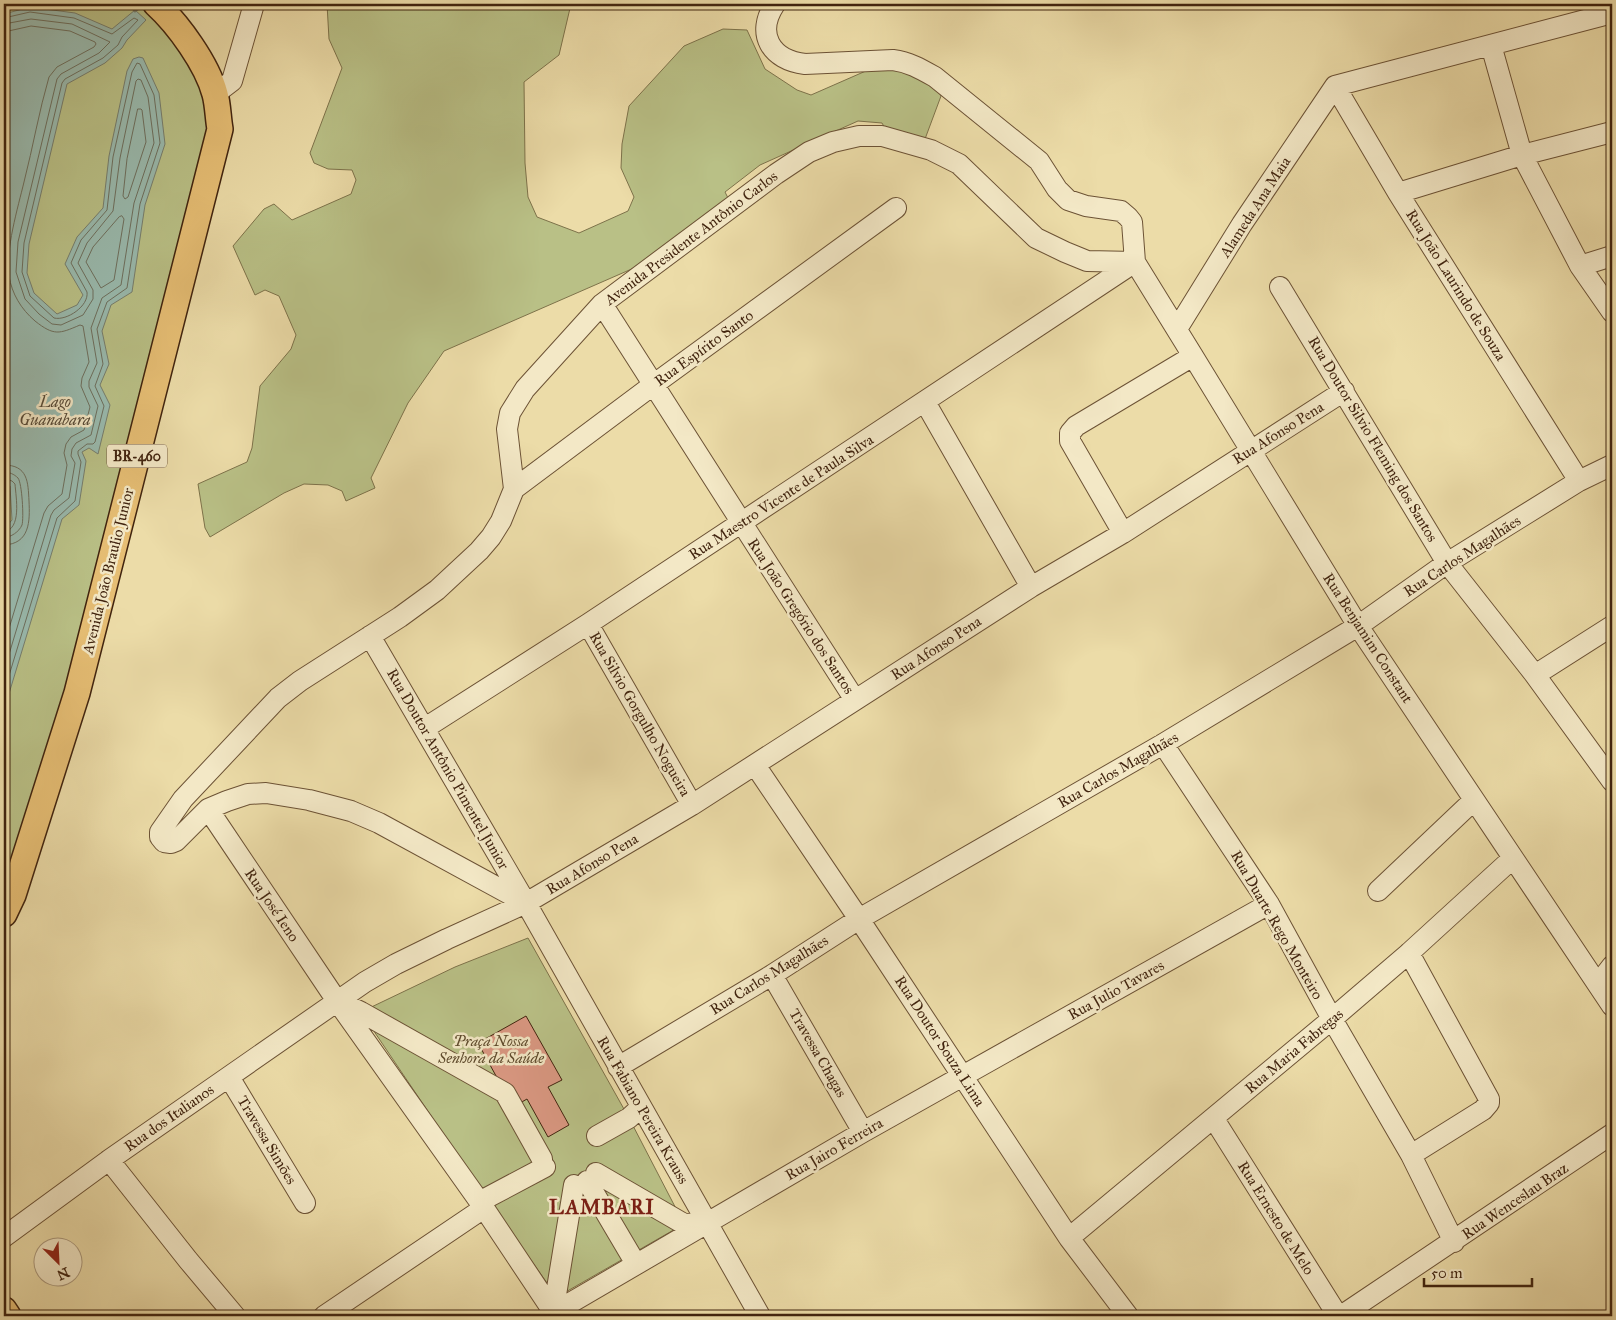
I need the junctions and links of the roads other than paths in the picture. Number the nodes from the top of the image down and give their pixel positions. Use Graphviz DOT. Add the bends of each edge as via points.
graph roads {
  1 [pos="254,4"];
  2 [pos="776,4"];
  3 [pos="157,5"];
  4 [pos="1612,13"];
  5 [pos="1491,45"];
  6 [pos="1335,86"];
  7 [pos="215,94"];
  8 [pos="1612,132"];
  9 [pos="1522,155"];
  10 [pos="1398,193"];
  11 [pos="896,208"];
  12 [pos="1612,256"];
  13 [pos="1135,262"];
  14 [pos="1580,266"];
  15 [pos="1280,287"];
  16 [pos="602,304"];
  17 [pos="1612,312"];
  18 [pos="1177,329"];
  19 [pos="1193,356"];
  20 [pos="653,385"];
  21 [pos="1344,391"];
  22 [pos="925,402"];
  23 [pos="1250,450"];
  24 [pos="1612,465"];
  25 [pos="1579,481"];
  26 [pos="514,489"];
  27 [pos="741,523"];
  28 [pos="1123,533"];
  29 [pos="1448,563"];
  30 [pos="1031,587"];
  31 [pos="588,624"];
  32 [pos="1358,626"];
  33 [pos="1612,626"];
  34 [pos="370,636"];
  35 [pos="1535,675"];
  36 [pos="855,700"];
  37 [pos="425,728"];
  38 [pos="1163,744"];
  39 [pos="755,765"];
  40 [pos="1612,781"];
  41 [pos="1474,800"];
  42 [pos="692,805"];
  43 [pos="208,809"];
  44 [pos="1513,858"];
  45 [pos="1378,891"];
  46 [pos="526,903"];
  47 [pos="1269,904"];
  48 [pos="4,914"];
  49 [pos="859,919"];
  50 [pos="1409,952"];
  51 [pos="1612,966"];
  52 [pos="772,975"];
  53 [pos="1598,984"];
  54 [pos="336,1000"];
  55 [pos="1612,1006"];
  56 [pos="1332,1019"];
  57 [pos="618,1067"];
  58 [pos="962,1076"];
  59 [pos="229,1077"];
  60 [pos="641,1107"];
  61 [pos="1214,1119"];
  62 [pos="863,1132"];
  63 [pos="1612,1134"];
  64 [pos="597,1136"];
  65 [pos="1411,1155"];
  66 [pos="109,1160"];
  67 [pos="586,1180"];
  68 [pos="305,1203"];
  69 [pos="482,1205"];
  70 [pos="707,1223"];
  71 [pos="4,1237"];
  72 [pos="1069,1238"];
  73 [pos="1454,1242"];
  74 [pos="636,1264"];
  75 [pos="4,1310"];
  76 [pos="552,1315"];
  77 [pos="8,1316"];
  78 [pos="235,1316"];
  79 [pos="324,1316"];
  80 [pos="760,1316"];
  81 [pos="1128,1316"];
  82 [pos="1340,1316"];
  1 -- 7 [label="street" via="232,80"];
  2 -- 13 [label="street" via="767,20 767,36 779,57 791,63 805,64 893,60 919,67 1038,161 1057,190 1068,200 1121,211 1128,217 1132,222"];
  3 -- 7 [label="main road, Avenida João Braulio Junior / BR-460" via="193,48"];
  4 -- 5 [label="street"];
  5 -- 6 [label="street"];
  5 -- 9 [label="street"];
  6 -- 10 [label="street, Rua João Laurindo de Souza"];
  6 -- 18 [label="street, Alameda Ana Maia" via="1242,224"];
  7 -- 48 [label="main road, Avenida João Braulio Junior / BR-460" via="220,129 78,694"];
  8 -- 9 [label="street"];
  9 -- 10 [label="street"];
  9 -- 14 [label="street"];
  10 -- 25 [label="street, Rua João Laurindo de Souza"];
  11 -- 20 [label="street, Rua Espírito Santo"];
  12 -- 14 [label="street"];
  13 -- 16 [label="street, Avenida Presidente Antônio Carlos" via="1088,261 1065,252 1036,238 959,164 905,141 859,136 832,142 809,152"];
  13 -- 18 [label="street, Rua Benjamim Constant"];
  13 -- 22 [label="street, Rua Maestro Vicente de Paula Silva"];
  14 -- 17 [label="street"];
  15 -- 21 [label="street, Rua Doutor Silvio Fleming dos Santos"];
  16 -- 20 [label="street, Rua João Gregório dos Santos"];
  16 -- 26 [label="street, Avenida Presidente Antônio Carlos" via="525,389 510,413 507,428"];
  18 -- 19 [label="street, Rua Benjamim Constant"];
  19 -- 23 [label="street, Rua Benjamim Constant"];
  19 -- 28 [label="street" via="1076,426 1070,433 1070,441"];
  20 -- 26 [label="street, Rua Espírito Santo"];
  20 -- 27 [label="street, Rua João Gregório dos Santos"];
  21 -- 23 [label="street, Rua Afonso Pena"];
  21 -- 29 [label="street, Rua Doutor Silvio Fleming dos Santos"];
  22 -- 27 [label="street, Rua Maestro Vicente de Paula Silva"];
  22 -- 30 [label="street"];
  23 -- 28 [label="street, Rua Afonso Pena"];
  23 -- 32 [label="street, Rua Benjamim Constant"];
  24 -- 25 [label="street, Rua Carlos Magalhães"];
  25 -- 29 [label="street, Rua Carlos Magalhães"];
  26 -- 34 [label="street, Avenida Presidente Antônio Carlos" via="501,521 479,551 437,590"];
  27 -- 31 [label="street, Rua Maestro Vicente de Paula Silva"];
  27 -- 36 [label="street, Rua João Gregório dos Santos"];
  28 -- 30 [label="street, Rua Afonso Pena"];
  29 -- 32 [label="street, Rua Carlos Magalhães"];
  29 -- 35 [label="street, Rua Doutor Silvio Fleming dos Santos"];
  30 -- 36 [label="street, Rua Afonso Pena"];
  31 -- 37 [label="street, Rua Maestro Vicente de Paula Silva"];
  31 -- 42 [label="street, Rua Silvio Gorgulho Nogueira"];
  32 -- 38 [label="street, Rua Carlos Magalhães"];
  32 -- 41 [label="street, Rua Benjamim Constant"];
  33 -- 35 [label="street"];
  34 -- 37 [label="street, Rua Doutor Antônio Pimentel Junior"];
  34 -- 43 [label="street, Avenida Presidente Antônio Carlos" via="300,681 262,714 183,799 160,832 160,837 164,842 176,841"];
  35 -- 40 [label="street, Rua Doutor Silvio Fleming dos Santos"];
  36 -- 39 [label="street, Rua Afonso Pena"];
  37 -- 46 [label="street, Rua Doutor Antônio Pimentel Junior"];
  38 -- 47 [label="street, Rua Duarte Rego Monteiro"];
  38 -- 49 [label="street, Rua Carlos Magalhães"];
  39 -- 42 [label="street, Rua Afonso Pena"];
  39 -- 49 [label="street, Rua Doutor Souza Lima"];
  41 -- 44 [label="street, Rua Benjamim Constant"];
  41 -- 45 [label="street"];
  42 -- 46 [label="street, Rua Afonso Pena"];
  43 -- 46 [label="street" via="248,794 266,793 351,811"];
  43 -- 54 [label="street, Rua José Ieno"];
  44 -- 50 [label="street, Rua Maria Fabregas"];
  44 -- 53 [label="street, Rua Benjamim Constant"];
  46 -- 54 [label="street" via="396,964"];
  46 -- 57 [label="street, Rua Fabiano Pereira Krauss"];
  47 -- 56 [label="street, Rua Duarte Rego Monteiro"];
  47 -- 58 [label="street, Rua Julio Tavares"];
  49 -- 52 [label="street, Rua Carlos Magalhães"];
  49 -- 58 [label="street, Rua Doutor Souza Lima"];
  50 -- 56 [label="street, Rua Maria Fabregas"];
  50 -- 65 [label="street" via="1489,1099 1483,1110"];
  51 -- 53 [label="street"];
  52 -- 57 [label="street, Rua Carlos Magalhães"];
  52 -- 62 [label="street, Travessa Chagas"];
  53 -- 55 [label="street, Rua Benjamim Constant"];
  54 -- 59 [label="street, Rua dos Italianos"];
  54 -- 69 [label="street"];
  54 -- 69 [label="street" via="505,1093 543,1163"];
  56 -- 61 [label="street, Rua Maria Fabregas"];
  56 -- 65 [label="street, Rua Duarte Rego Monteiro"];
  57 -- 60 [label="street, Rua Fabiano Pereira Krauss"];
  58 -- 62 [label="street, Rua Jairo Ferreira"];
  58 -- 72 [label="street, Rua Doutor Souza Lima"];
  59 -- 66 [label="street, Rua dos Italianos"];
  59 -- 68 [label="street, Travessa Simões"];
  60 -- 64 [label="street" via="629,1118"];
  60 -- 70 [label="street, Rua Fabiano Pereira Krauss"];
  61 -- 72 [label="street, Rua Maria Fabregas"];
  61 -- 82 [label="street, Rua Ernesto de Melo"];
  62 -- 70 [label="street, Rua Jairo Ferreira"];
  63 -- 73 [label="street, Rua Wenceslau Braz"];
  65 -- 73 [label="street, Rua Duarte Rego Monteiro"];
  66 -- 71 [label="street, Rua dos Italianos"];
  66 -- 78 [label="street"];
  67 -- 70 [label="street" via="684,1224"];
  67 -- 74 [label="street"];
  67 -- 76 [label="street"];
  69 -- 76 [label="street"];
  69 -- 79 [label="street"];
  70 -- 74 [label="street"];
  70 -- 80 [label="street, Rua Fabiano Pereira Krauss"];
  72 -- 81 [label="street, Rua Doutor Souza Lima"];
  73 -- 82 [label="street, Rua Wenceslau Braz"];
  74 -- 76 [label="street"];
  75 -- 77 [label="main road"];
}
